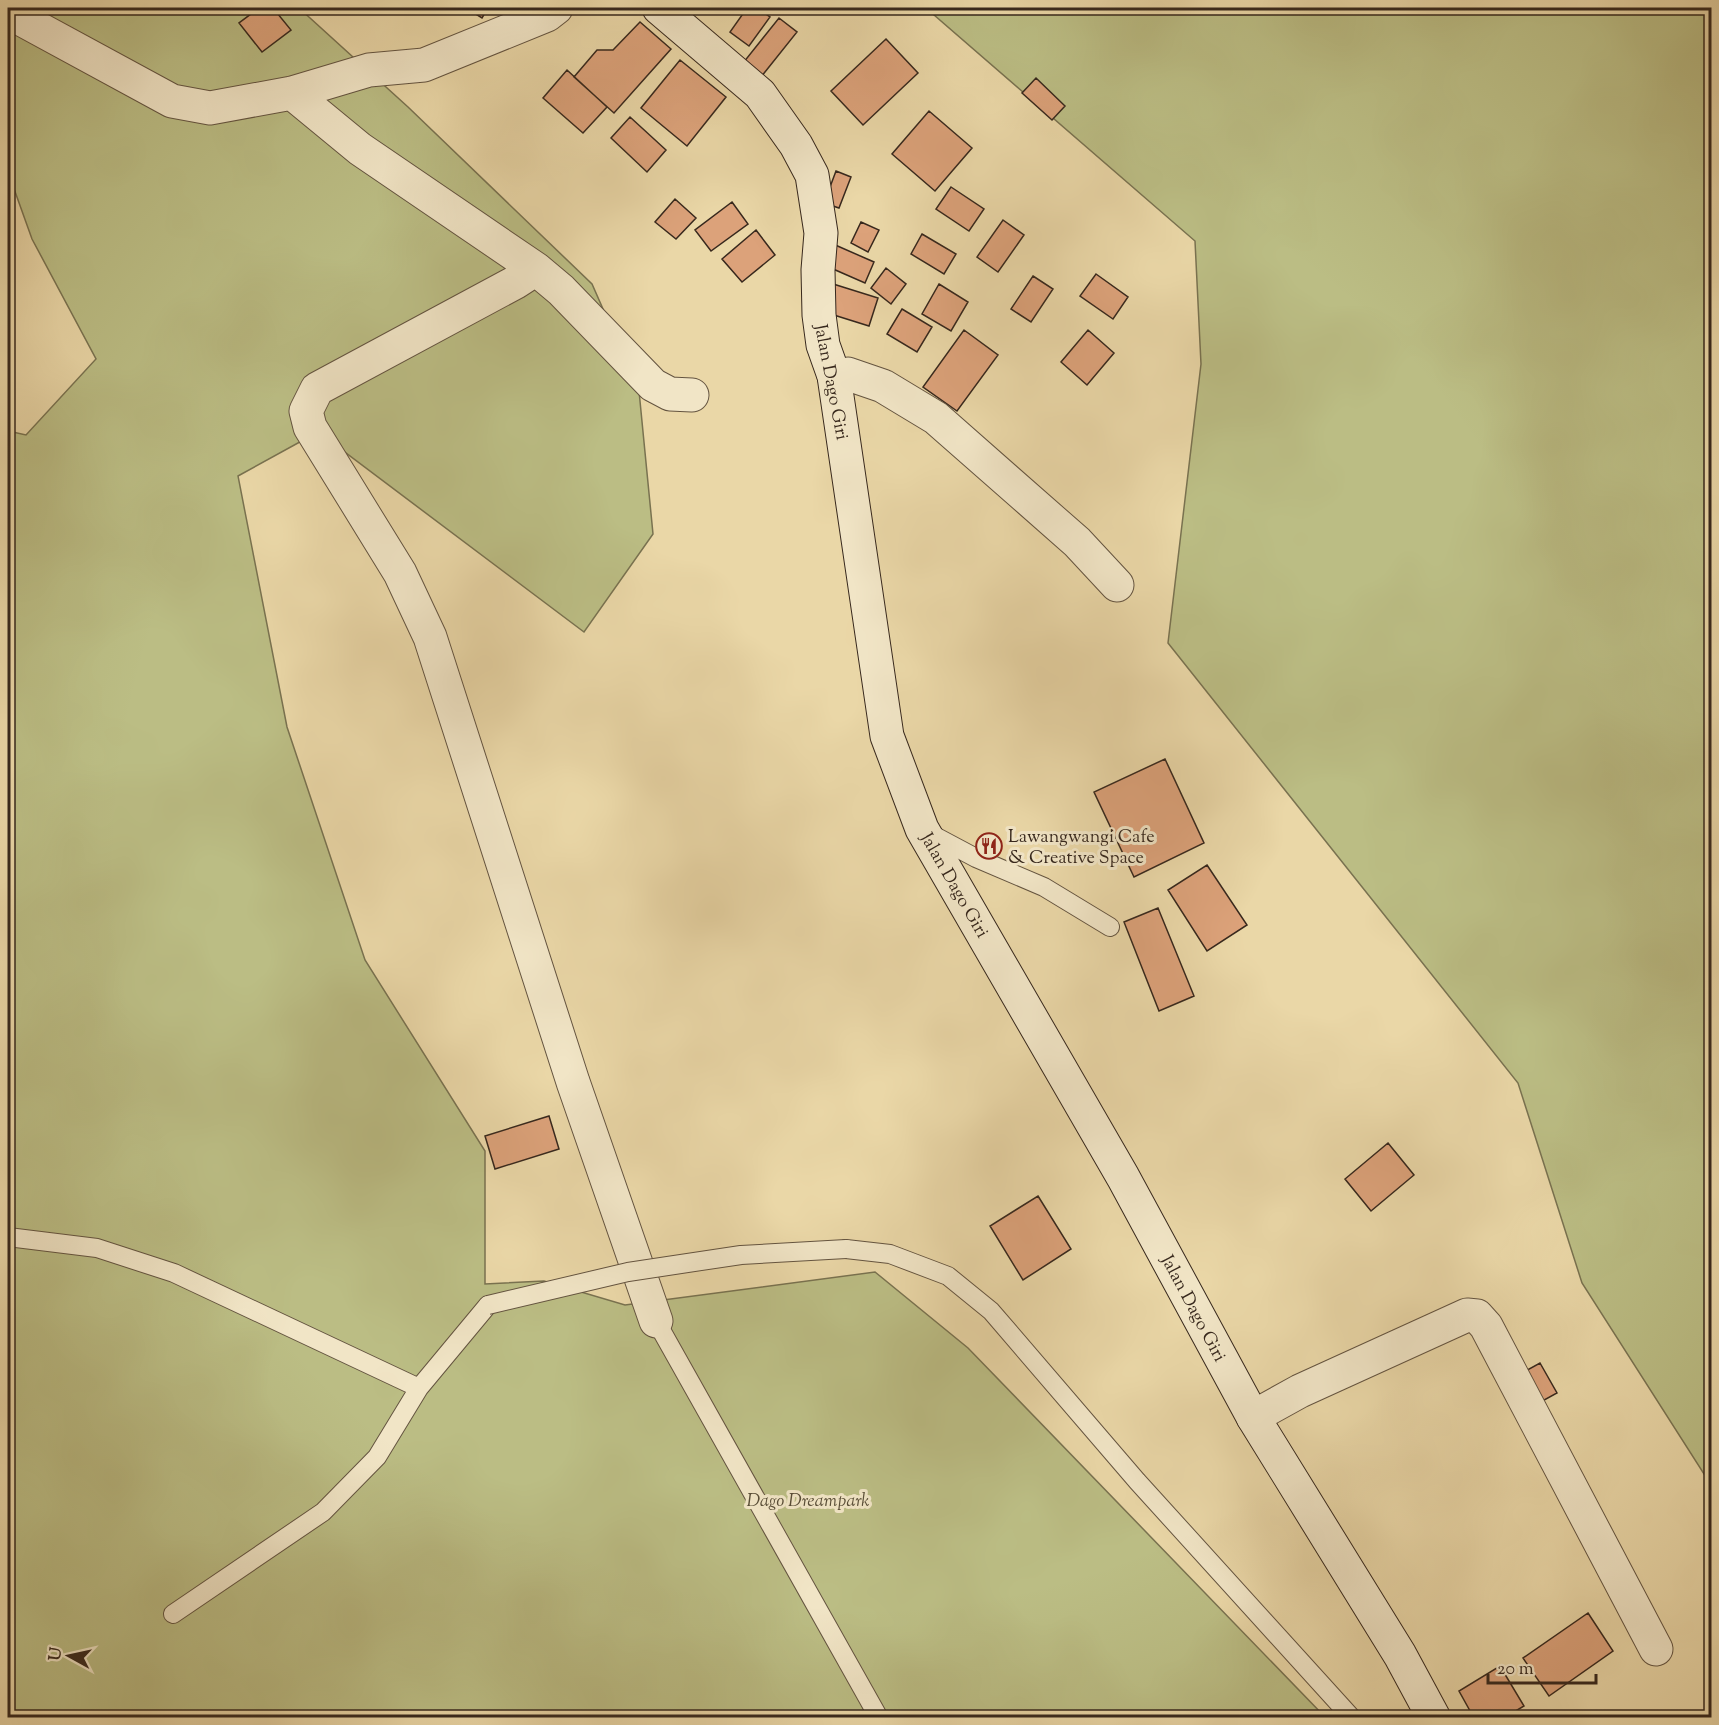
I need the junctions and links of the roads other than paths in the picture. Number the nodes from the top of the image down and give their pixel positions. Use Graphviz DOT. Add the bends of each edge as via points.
graph roads {
  1 [pos="556,8"];
  2 [pos="659,8"];
  3 [pos="8,12"];
  4 [pos="292,93"];
  5 [pos="536,269"];
  6 [pos="834,376"];
  7 [pos="692,395"];
  8 [pos="1117,585"];
  9 [pos="922,829"];
  10 [pos="1110,927"];
  11 [pos="8,1237"];
  12 [pos="656,1321"];
  13 [pos="419,1388"];
  14 [pos="1252,1417"];
  15 [pos="173,1614"];
  16 [pos="1656,1649"];
  17 [pos="879,1718"];
  18 [pos="1352,1718"];
  19 [pos="1434,1718"];
  1 -- 4 [label="street" via="424,65 369,70"];
  2 -- 6 [label="street, Jalan Dago Giri" via="760,94 812,175 821,233 819,315 823,345"];
  3 -- 4 [label="street" via="172,101 210,108"];
  4 -- 5 [label="street" via="360,149"];
  5 -- 7 [label="street" via="654,386 670,394"];
  5 -- 12 [label="street" via="317,389 306,411 310,427 400,573 430,637 573,1082"];
  6 -- 8 [label="street" via="848,374 883,386 936,418 1077,542"];
  6 -- 9 [label="street, Jalan Dago Giri" via="888,736"];
  9 -- 10 [label="lane" via="976,858 1044,887"];
  9 -- 14 [label="street, Jalan Dago Giri" via="1123,1177"];
  11 -- 13 [label="lane" via="98,1248 174,1273"];
  12 -- 17 [label="lane"];
  13 -- 15 [label="lane" via="377,1457 323,1512"];
  13 -- 18 [label="lane, bridge" via="488,1305 627,1272 741,1255 846,1249 890,1254 948,1276 991,1311 1137,1481"];
  14 -- 16 [label="street" via="1299,1391 1467,1315 1477,1316 1486,1326"];
  14 -- 19 [label="street, Jalan Dago Giri" via="1400,1655"];
}
